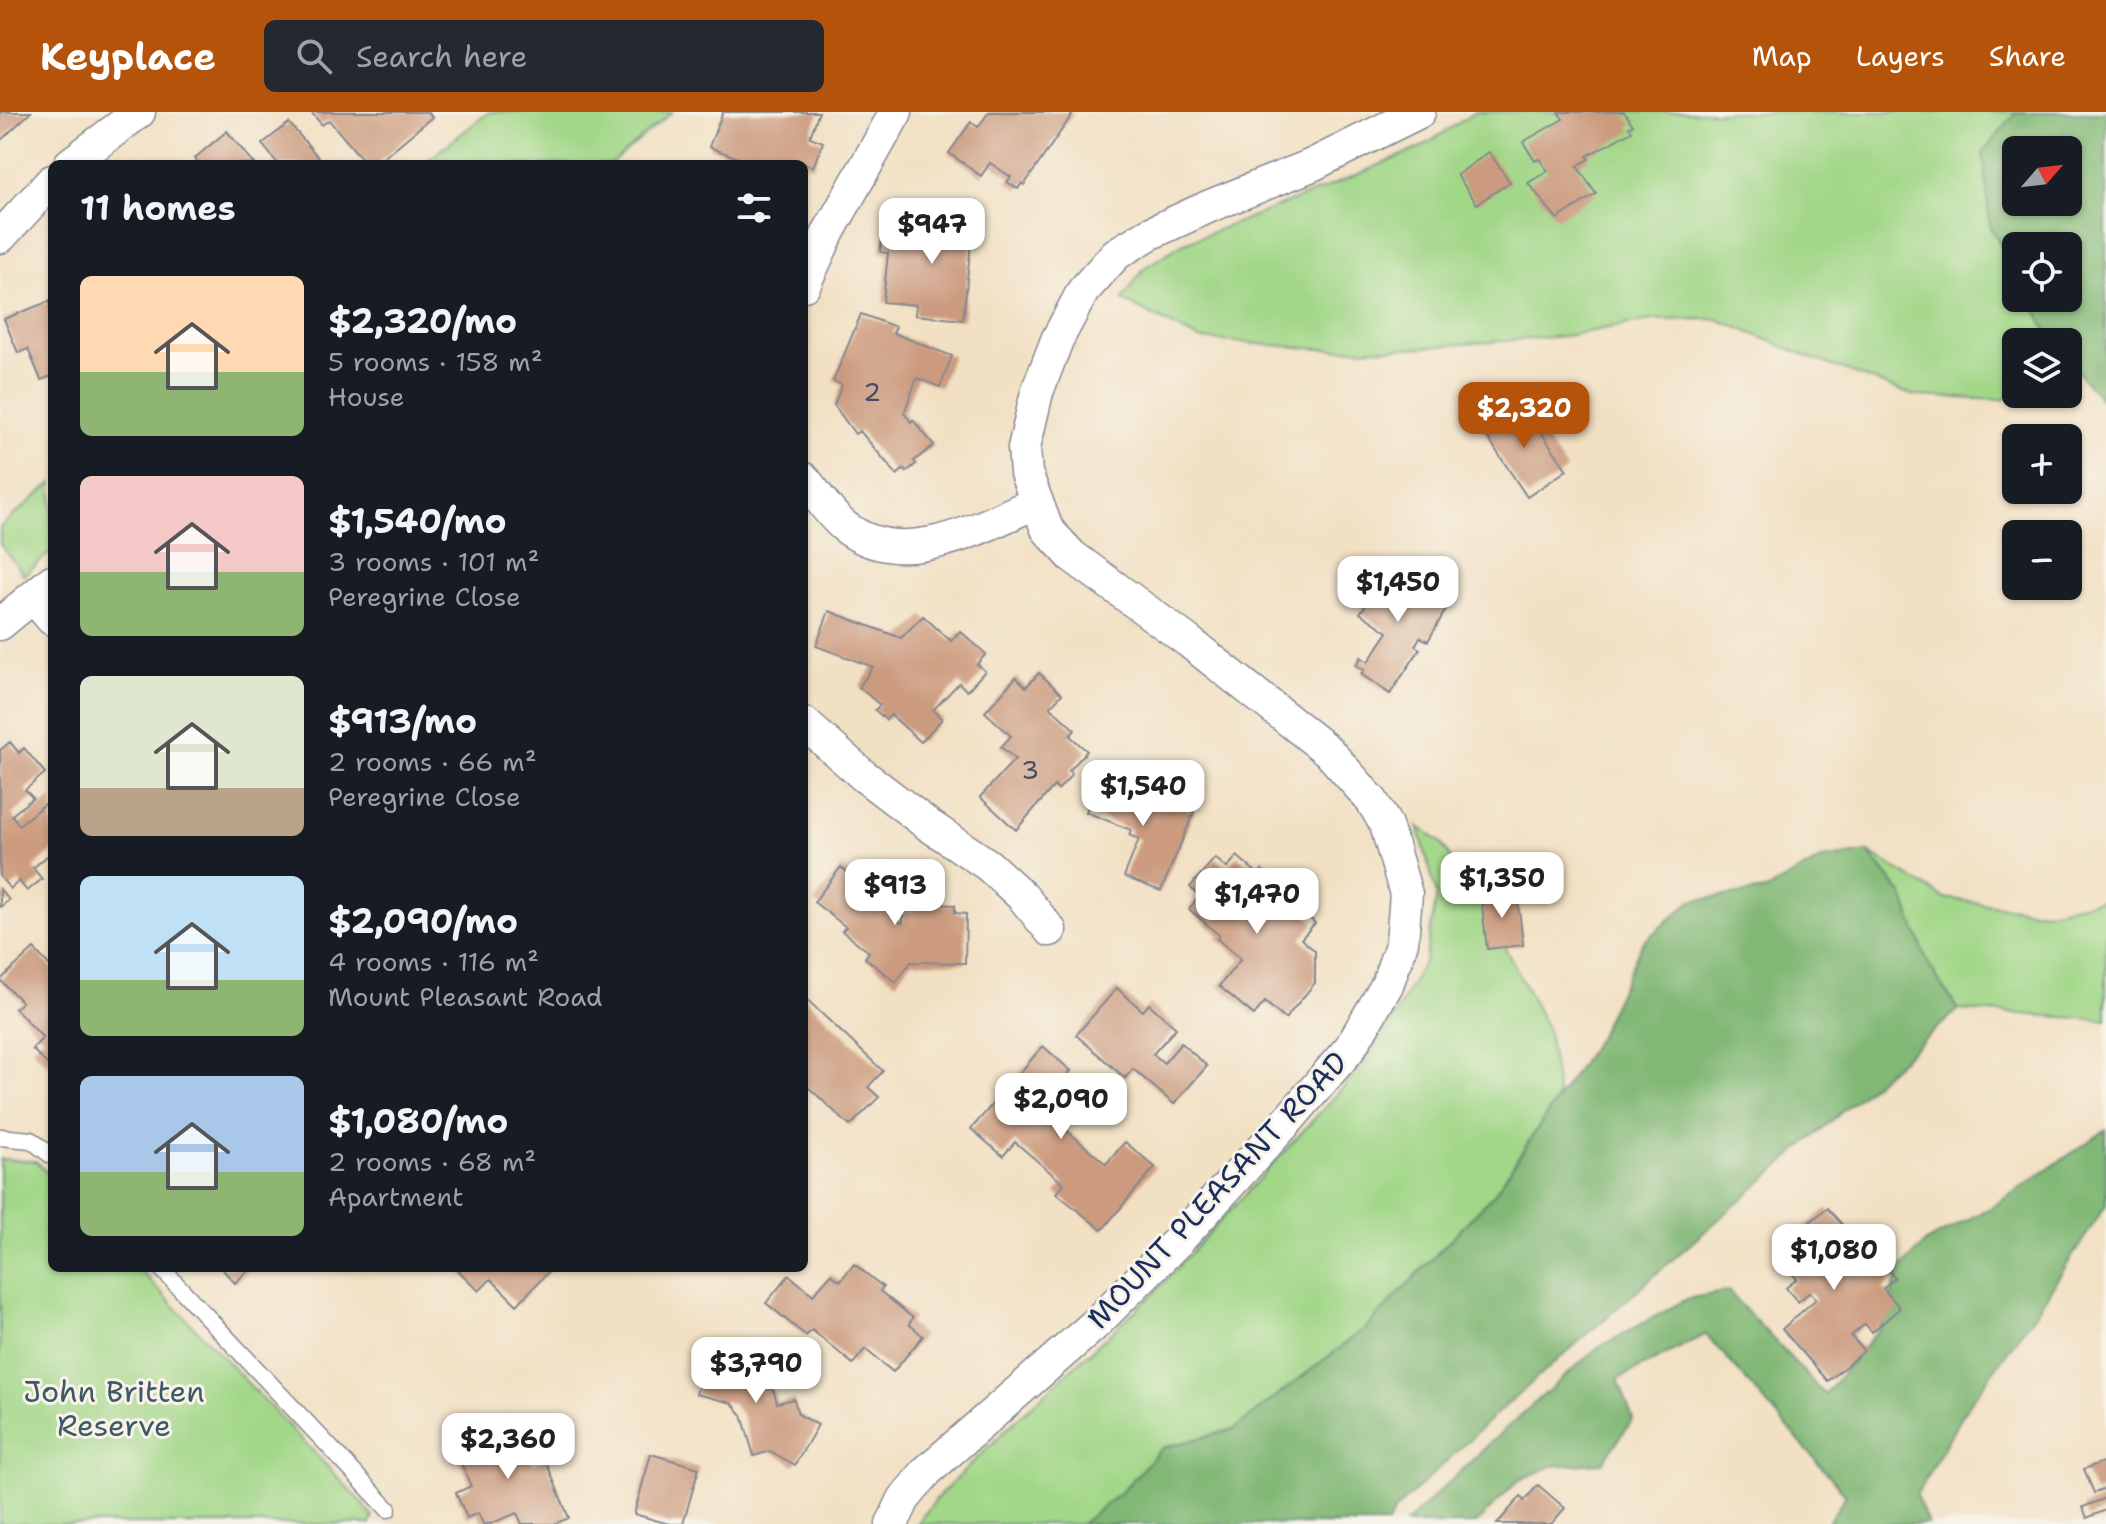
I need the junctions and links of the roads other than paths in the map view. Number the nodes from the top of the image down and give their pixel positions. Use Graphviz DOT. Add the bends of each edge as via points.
graph roads {
  1 [pos="139,112"];
  2 [pos="896,112"];
  3 [pos="1419,112"];
  4 [pos="75,160"];
  5 [pos="48,185"];
  6 [pos="0,237"];
  7 [pos="808,276"];
  8 [pos="809,495"];
  9 [pos="1037,502"];
  10 [pos="46,599"];
  11 [pos="0,624"];
  12 [pos="808,727"];
  13 [pos="1050,930"];
  14 [pos="0,1137"];
  15 [pos="48,1153"];
  16 [pos="165,1272"];
  17 [pos="388,1509"];
  18 [pos="892,1524"];
  1 -- 4 [label="street"];
  2 -- 7 [label="street"];
  3 -- 9 [label="street, MOUNT PLEASANT ROAD" via="1312,165 1149,234 1106,264 1083,291 1037,392 1024,448"];
  5 -- 6 [label="street"];
  8 -- 9 [label="street" via="868,540 902,547 945,541"];
  9 -- 18 [label="street, MOUNT PLEASANT ROAD" via="1047,529 1072,556 1328,751 1372,801 1386,825 1406,894 1402,942 1387,985 1350,1048 1289,1119 1093,1326 927,1471"];
  10 -- 11 [label="street"];
  12 -- 13 [label="street" via="864,776 988,865"];
  14 -- 15 [label="lane" via="31,1140"];
  16 -- 17 [label="lane"];
}
